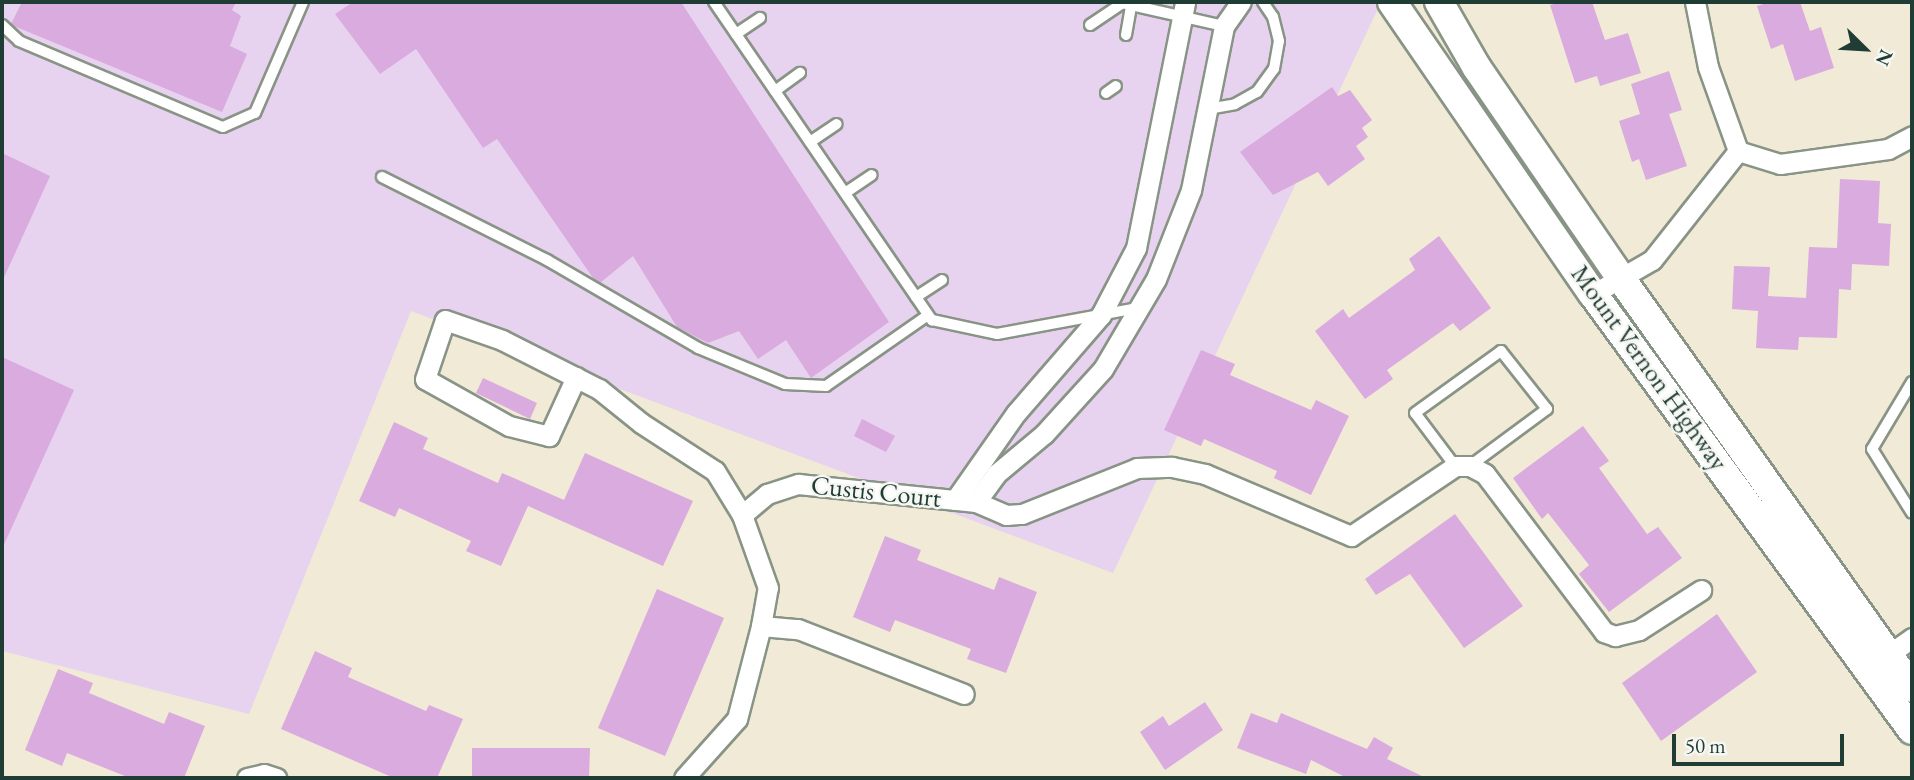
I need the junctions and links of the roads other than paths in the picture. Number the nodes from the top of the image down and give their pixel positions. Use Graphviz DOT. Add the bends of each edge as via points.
graph roads {
  1 [pos="303,2"];
  2 [pos="714,2"];
  3 [pos="1241,2"];
  4 [pos="1263,2"];
  5 [pos="1392,2"];
  6 [pos="1439,2"];
  7 [pos="1695,2"];
  8 [pos="1123,4"];
  9 [pos="1182,9"];
  10 [pos="760,18"];
  11 [pos="2,25"];
  12 [pos="1090,25"];
  13 [pos="1224,26"];
  14 [pos="736,34"];
  15 [pos="1126,35"];
  16 [pos="800,73"];
  17 [pos="1116,86"];
  18 [pos="775,91"];
  19 [pos="1106,93"];
  20 [pos="1207,109"];
  21 [pos="837,124"];
  22 [pos="1912,136"];
  23 [pos="810,142"];
  24 [pos="1738,151"];
  25 [pos="872,175"];
  26 [pos="382,177"];
  27 [pos="845,194"];
  28 [pos="1620,277"];
  29 [pos="942,280"];
  30 [pos="1593,294"];
  31 [pos="916,297"];
  32 [pos="1137,308"];
  33 [pos="928,315"];
  34 [pos="1101,315"];
  35 [pos="576,377"];
  36 [pos="1912,382"];
  37 [pos="1462,466"];
  38 [pos="954,500"];
  39 [pos="976,502"];
  40 [pos="1912,513"];
  41 [pos="742,515"];
  42 [pos="1701,590"];
  43 [pos="761,626"];
  44 [pos="1890,654"];
  45 [pos="1912,688"];
  46 [pos="964,694"];
  47 [pos="1912,730"];
  48 [pos="247,778"];
  49 [pos="276,778"];
  50 [pos="684,778"];
  1 -- 11 [label="lane" via="255,113 223,127 19,41"];
  2 -- 14 [label="lane"];
  3 -- 13 [label="street"];
  4 -- 20 [label="lane" via="1273,17 1279,41 1274,69 1257,92 1235,104"];
  5 -- 30 [label="street, Mount Vernon Highway"];
  6 -- 28 [label="street, Mount Vernon Highway" via="1478,68"];
  7 -- 24 [label="street" via="1708,67"];
  8 -- 9 [label="lane"];
  8 -- 12 [label="lane"];
  8 -- 15 [label="lane"];
  9 -- 13 [label="lane"];
  9 -- 34 [label="street" via="1136,248"];
  10 -- 14 [label="lane"];
  13 -- 20 [label="street"];
  14 -- 18 [label="lane"];
  16 -- 18 [label="lane"];
  17 -- 19 [label="lane"];
  18 -- 23 [label="lane"];
  20 -- 32 [label="street" via="1191,190 1157,279"];
  21 -- 23 [label="lane"];
  22 -- 24 [label="street" via="1888,149 1780,164"];
  23 -- 27 [label="lane"];
  24 -- 28 [label="street" via="1652,260"];
  25 -- 27 [label="lane"];
  26 -- 33 [label="lane" via="547,260 698,348 785,384 826,386"];
  27 -- 31 [label="lane"];
  28 -- 30 [label="street"];
  28 -- 44 [label="street, Mount Vernon Highway"];
  29 -- 31 [label="lane"];
  30 -- 44 [label="street, Mount Vernon Highway"];
  31 -- 33 [label="lane"];
  32 -- 34 [label="lane"];
  32 -- 39 [label="street" via="1103,369 1044,434 996,474"];
  33 -- 34 [label="lane" via="932,320 997,334"];
  34 -- 38 [label="street" via="1017,413"];
  35 -- 35 [label="street" via="502,340 445,320 425,379 509,426 548,436"];
  35 -- 41 [label="street" via="715,471"];
  36 -- 40 [label="lane" via="1872,449"];
  37 -- 37 [label="lane" via="1415,413 1501,351 1546,409"];
  37 -- 39 [label="street, Custis Court" via="1351,536 1206,474 1172,467 1137,468 1021,514 1006,515"];
  37 -- 42 [label="street" via="1485,474 1604,632 1615,636 1639,630"];
  38 -- 39 [label="street, Custis Court"];
  38 -- 41 [label="street, Custis Court" via="798,484 767,494"];
  41 -- 43 [label="street" via="768,588"];
  43 -- 46 [label="street" via="798,629"];
  43 -- 50 [label="street" via="737,719"];
  44 -- 45 [label="street, Mount Vernon Highway"];
  44 -- 47 [label="street, Mount Vernon Highway"];
  48 -- 49 [label="street" via="264,774"];
}
